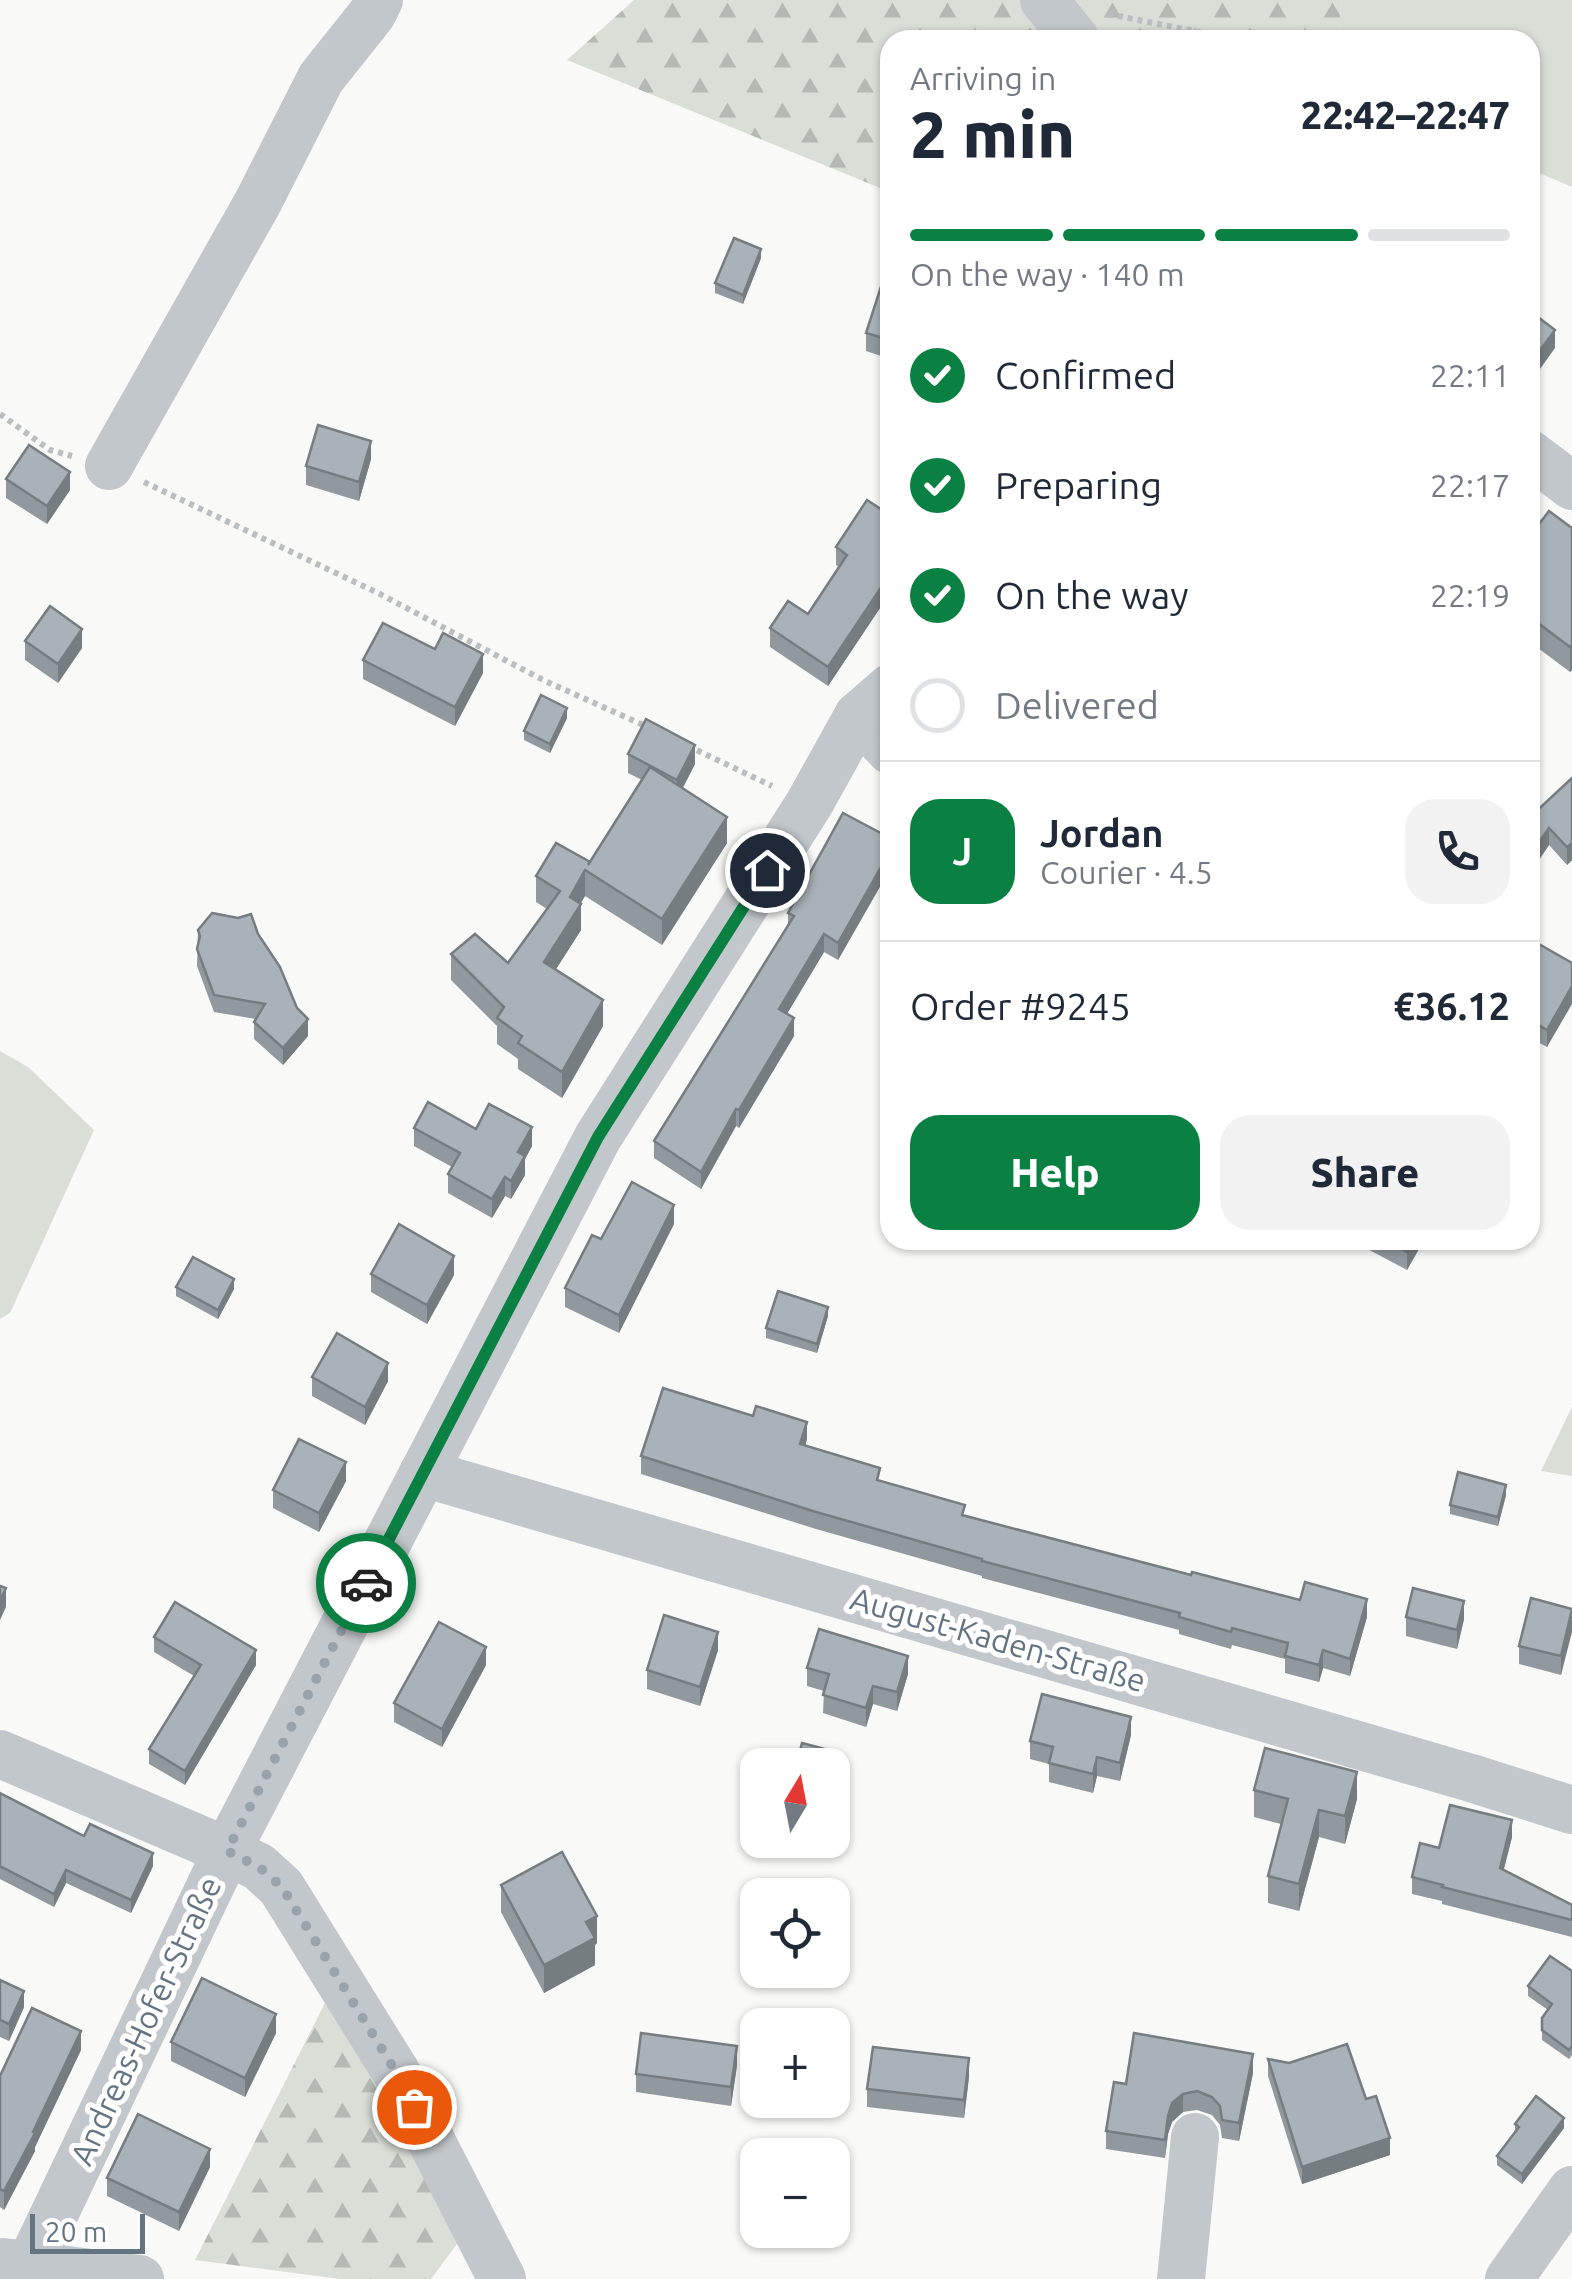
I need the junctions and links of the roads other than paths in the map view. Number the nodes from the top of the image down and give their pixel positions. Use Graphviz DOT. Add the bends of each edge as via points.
graph roads {
  1 [pos="379,0"];
  2 [pos="1044,0"];
  3 [pos="1068,30"];
  4 [pos="1540,462"];
  5 [pos="109,466"];
  6 [pos="1572,486"];
  7 [pos="874,702"];
  8 [pos="423,1473"];
  9 [pos="0,1754"];
  10 [pos="1572,1810"];
  11 [pos="227,1851"];
  12 [pos="1196,2137"];
  13 [pos="1572,2190"];
  14 [pos="15,2264"];
  15 [pos="140,2279"];
  16 [pos="502,2279"];
  17 [pos="1182,2279"];
  18 [pos="1509,2279"];
  1 -- 5 [label="street" via="322,78"];
  2 -- 3 [label="street"];
  4 -- 6 [label="street"];
  7 -- 8 [label="street, Andreas-Hofer-Straße" via="598,1137"];
  8 -- 10 [label="street, August-Kaden-Straße"];
  8 -- 11 [label="street, Andreas-Hofer-Straße"];
  9 -- 11 [label="street"];
  11 -- 14 [label="street, Andreas-Hofer-Straße"];
  11 -- 16 [label="street" via="282,1887 396,2072"];
  12 -- 17 [label="street"];
  13 -- 18 [label="street"];
  14 -- 15 [label="street"];
}
